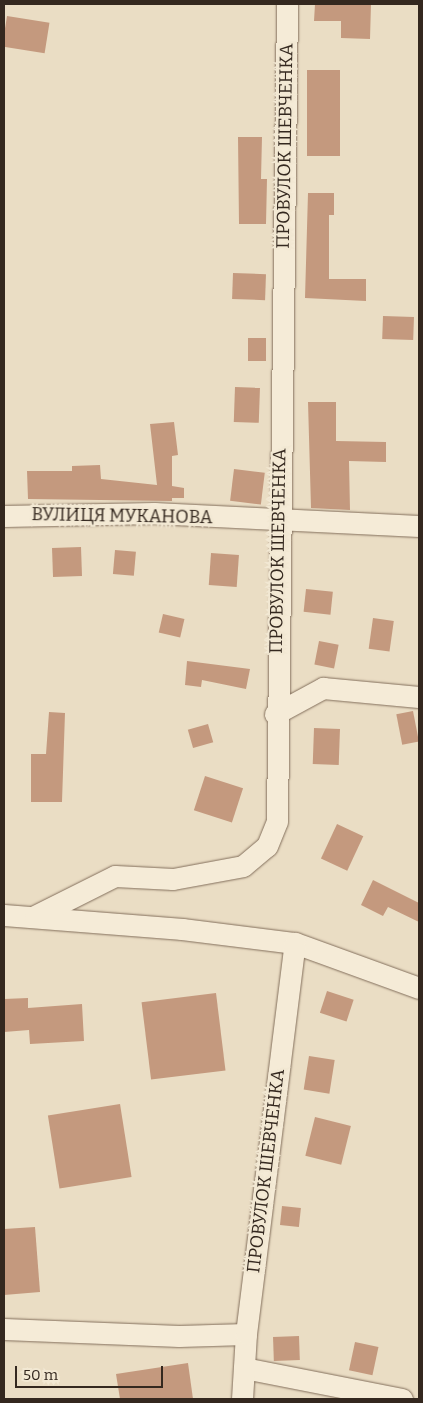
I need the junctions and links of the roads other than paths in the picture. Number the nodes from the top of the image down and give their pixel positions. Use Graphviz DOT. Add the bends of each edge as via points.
graph roads {
  1 [pos="287,4"];
  2 [pos="4,516"];
  3 [pos="279,522"];
  4 [pos="419,526"];
  5 [pos="419,697"];
  6 [pos="275,714"];
  7 [pos="4,915"];
  8 [pos="35,916"];
  9 [pos="295,943"];
  10 [pos="419,988"];
  11 [pos="4,1329"];
  12 [pos="246,1334"];
  13 [pos="244,1368"];
  14 [pos="242,1399"];
  15 [pos="402,1399"];
  1 -- 3 [label="street, ПРОВУЛОК ШЕВЧЕНКА"];
  2 -- 3 [label="street, ВУЛИЦЯ МУКАНОВА" via="154,513"];
  3 -- 4 [label="street, ВУЛИЦЯ МУКАНОВА"];
  3 -- 6 [label="street, ПРОВУЛОК ШЕВЧЕНКА"];
  5 -- 6 [label="street" via="323,688"];
  6 -- 8 [label="street, ПРОВУЛОК ШЕВЧЕНКА" via="277,820 267,846 243,866 173,879 115,876"];
  7 -- 8 [label="street"];
  8 -- 9 [label="street"];
  9 -- 10 [label="street"];
  9 -- 12 [label="street, ПРОВУЛОК ШЕВЧЕНКА"];
  11 -- 12 [label="street" via="179,1336"];
  12 -- 13 [label="street, ПРОВУЛОК ШЕВЧЕНКА"];
  13 -- 14 [label="street, ПРОВУЛОК ШЕВЧЕНКА"];
  13 -- 15 [label="street"];
}
